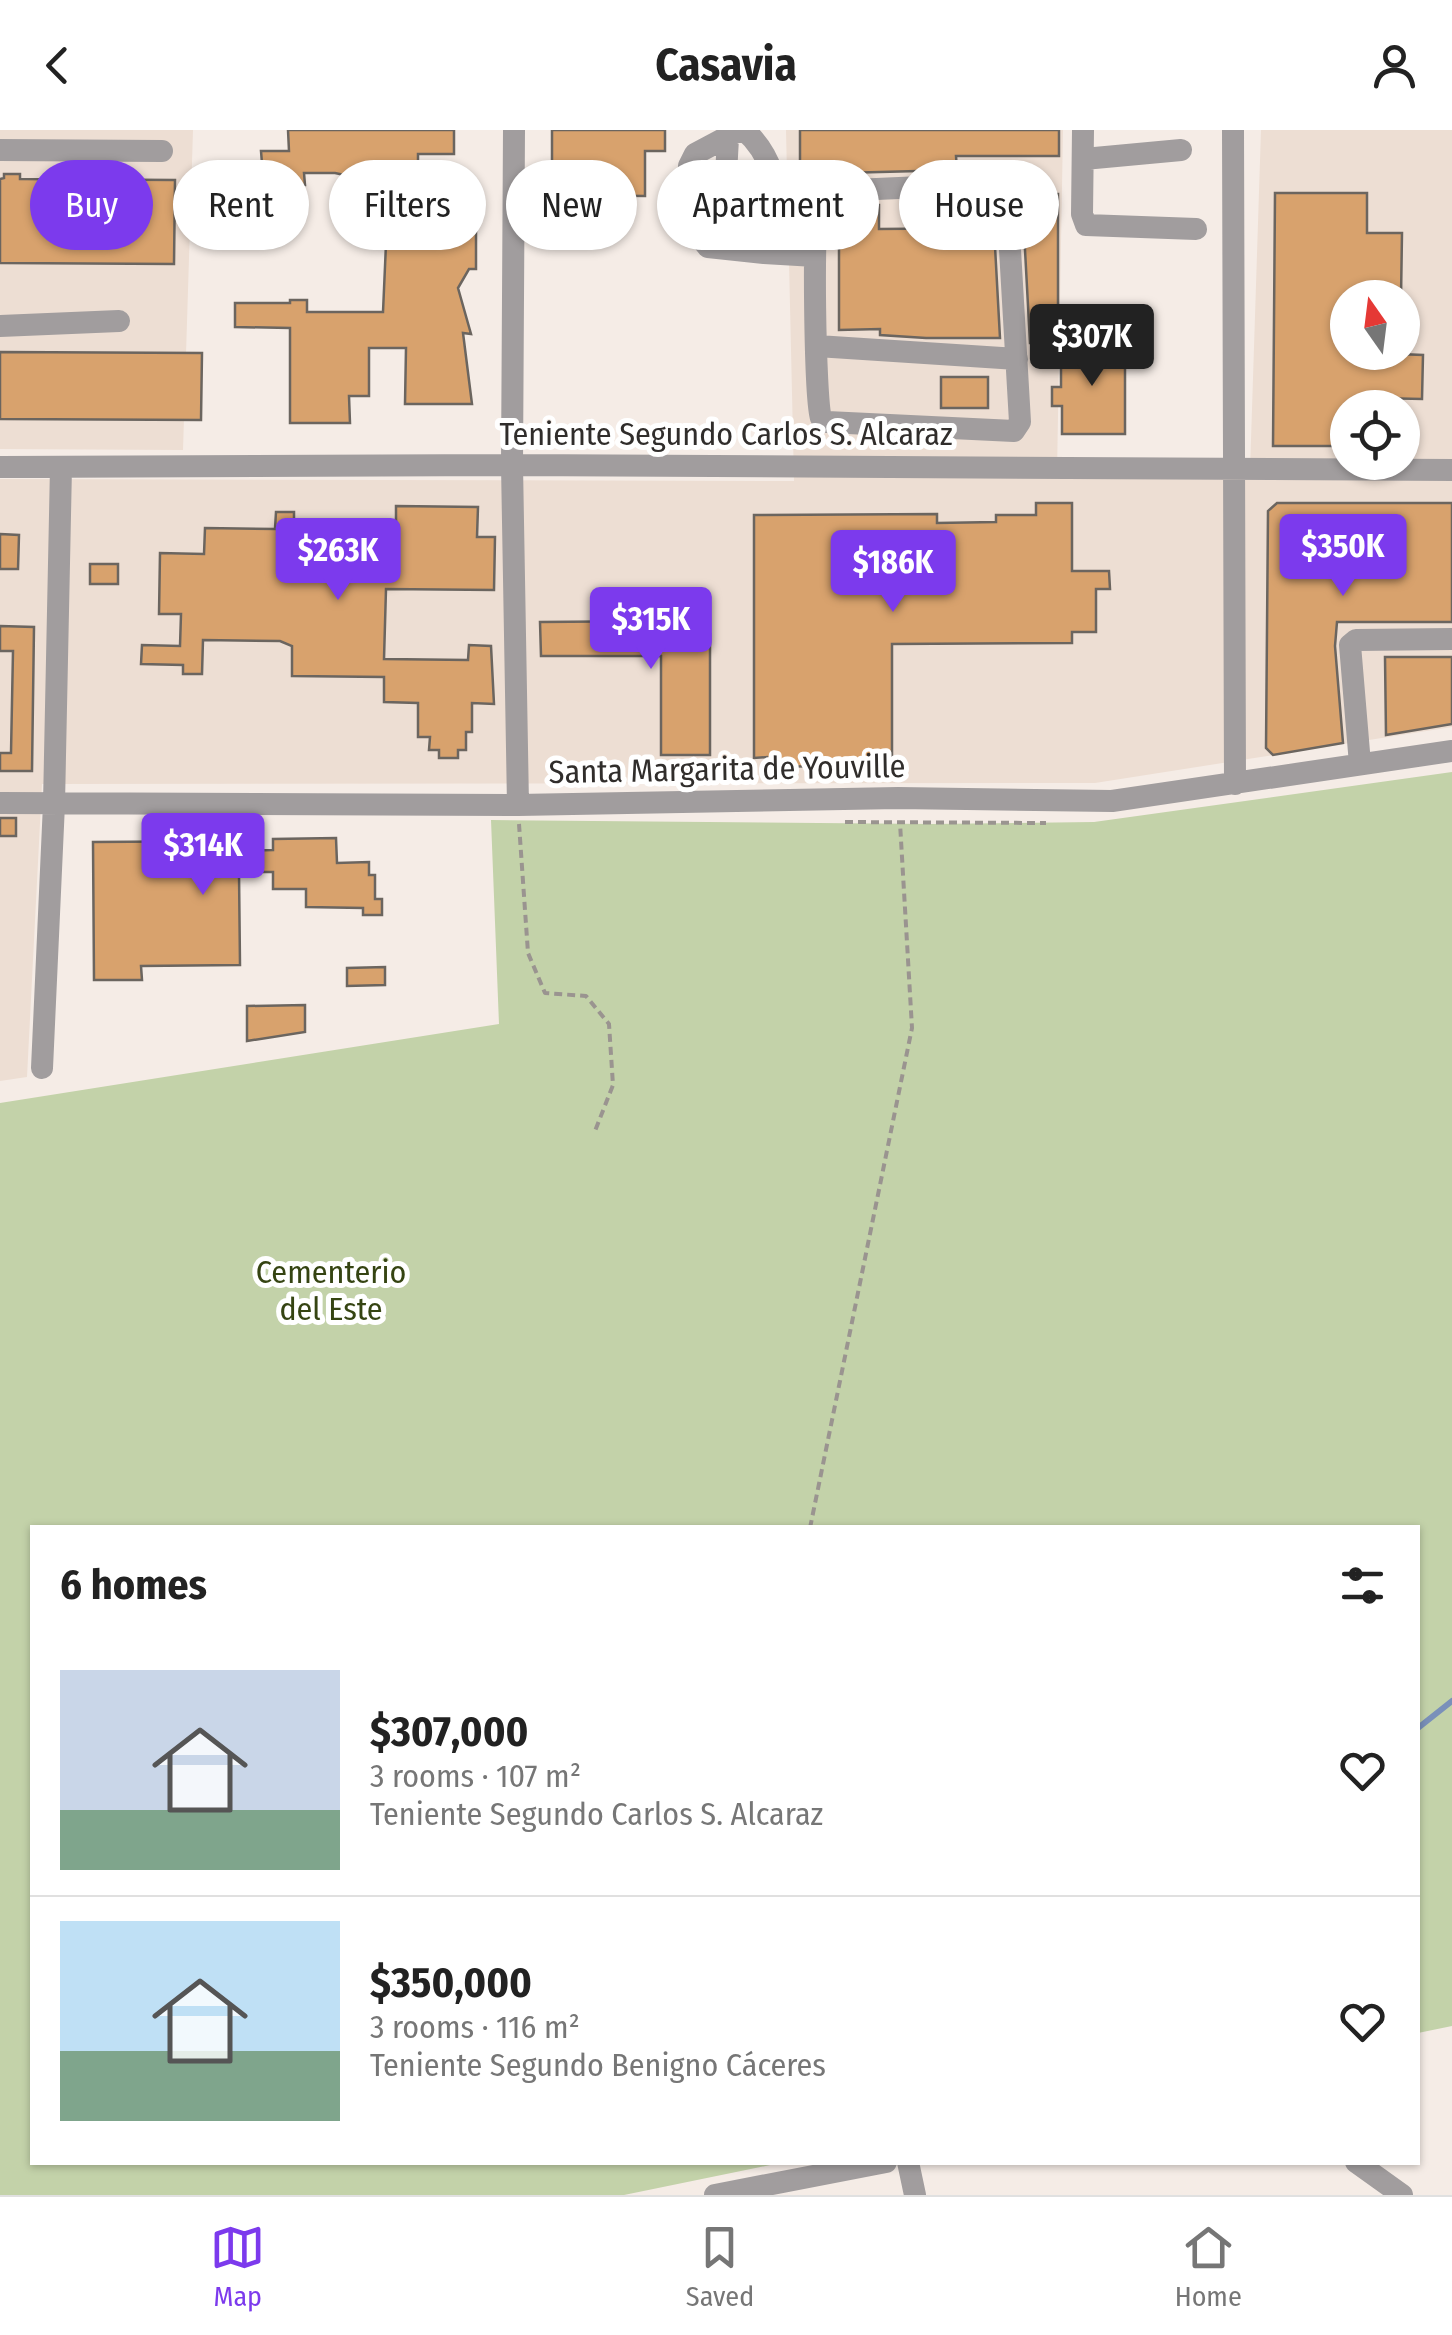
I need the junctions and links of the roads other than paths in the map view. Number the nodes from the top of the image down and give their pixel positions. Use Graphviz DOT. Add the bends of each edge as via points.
graph roads {
  1 [pos="514,130"];
  2 [pos="1084,130"];
  3 [pos="1233,130"];
  4 [pos="737,133"];
  5 [pos="0,150"];
  6 [pos="1181,150"];
  7 [pos="162,151"];
  8 [pos="692,160"];
  9 [pos="733,160"];
  10 [pos="1084,160"];
  11 [pos="1196,229"];
  12 [pos="739,250"];
  13 [pos="764,253"];
  14 [pos="815,256"];
  15 [pos="120,322"];
  16 [pos="0,326"];
  17 [pos="817,346"];
  18 [pos="1016,360"];
  19 [pos="512,465"];
  20 [pos="0,467"];
  21 [pos="61,467"];
  22 [pos="1235,468"];
  23 [pos="1452,470"];
  24 [pos="1452,638"];
  25 [pos="1452,751"];
  26 [pos="1360,764"];
  27 [pos="1234,784"];
  28 [pos="0,802"];
  29 [pos="54,804"];
  30 [pos="519,815"];
  31 [pos="42,1068"];
  32 [pos="870,2165"];
  33 [pos="909,2165"];
  34 [pos="1360,2165"];
  35 [pos="715,2195"];
  36 [pos="915,2195"];
  37 [pos="1402,2195"];
  1 -- 19 [label="street"];
  2 -- 10 [label="street"];
  3 -- 22 [label="street"];
  4 -- 8 [label="street"];
  4 -- 9 [label="street"];
  4 -- 13 [label="street" via="760,144 779,198 783,226"];
  5 -- 7 [label="street"];
  6 -- 10 [label="street"];
  10 -- 11 [label="street" via="1086,225"];
  12 -- 13 [label="street"];
  13 -- 14 [label="street"];
  14 -- 17 [label="street"];
  14 -- 18 [label="street" via="822,195 1002,188 1008,198"];
  15 -- 16 [label="street"];
  17 -- 18 [label="street"];
  17 -- 18 [label="street" via="818,412 827,422 1014,431 1020,422"];
  19 -- 21 [label="street, Teniente Segundo Carlos S. Alcaraz"];
  19 -- 22 [label="street, Teniente Segundo Carlos S. Alcaraz"];
  19 -- 30 [label="street"];
  20 -- 21 [label="street, Teniente Segundo Carlos S. Alcaraz"];
  21 -- 29 [label="street"];
  22 -- 23 [label="street, Teniente Segundo Carlos S. Alcaraz"];
  22 -- 27 [label="street"];
  24 -- 26 [label="street" via="1350,644"];
  25 -- 26 [label="street, Santa Margarita de Youville"];
  26 -- 27 [label="street, Santa Margarita de Youville"];
  27 -- 30 [label="street, Santa Margarita de Youville" via="1112,801 898,798"];
  28 -- 29 [label="street, Santa Margarita de Youville"];
  29 -- 30 [label="street, Santa Margarita de Youville"];
  29 -- 31 [label="street"];
  32 -- 35 [label="street"];
  33 -- 36 [label="street"];
  34 -- 37 [label="street"];
}
